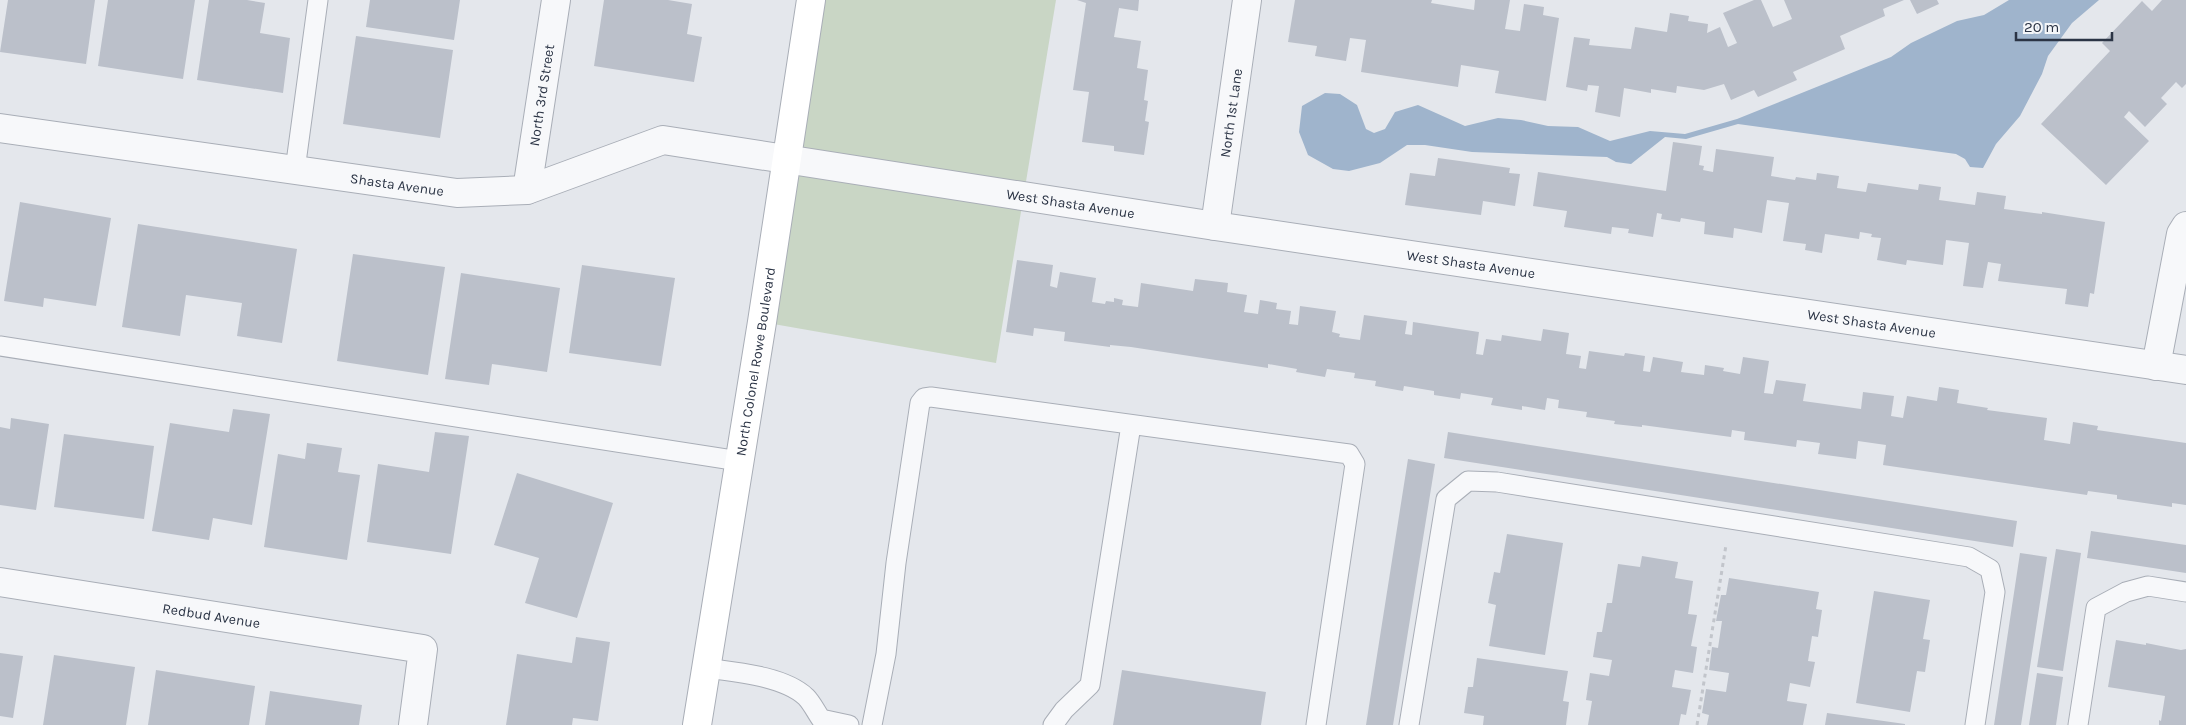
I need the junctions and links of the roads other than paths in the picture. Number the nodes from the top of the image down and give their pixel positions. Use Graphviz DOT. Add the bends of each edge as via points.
graph roads {
  1 [pos="318,0"];
  2 [pos="556,0"];
  3 [pos="811,0"];
  4 [pos="1247,0"];
  5 [pos="0,128"];
  6 [pos="787,161"];
  7 [pos="295,170"];
  8 [pos="527,190"];
  9 [pos="1215,226"];
  10 [pos="2186,226"];
  11 [pos="0,346"];
  12 [pos="2156,366"];
  13 [pos="2186,370"];
  14 [pos="1131,425"];
  15 [pos="739,461"];
  16 [pos="0,582"];
  17 [pos="2186,592"];
  18 [pos="706,668"];
  19 [pos="816,722"];
  20 [pos="413,725"];
  21 [pos="698,725"];
  22 [pos="849,725"];
  23 [pos="872,725"];
  24 [pos="1054,725"];
  25 [pos="1316,725"];
  26 [pos="1410,725"];
  27 [pos="1975,725"];
  28 [pos="2078,725"];
  1 -- 7 [label="lane"];
  2 -- 8 [label="street, North 3rd Street"];
  3 -- 6 [label="main road, North Colonel Rowe Boulevard"];
  4 -- 9 [label="street, North 1st Lane"];
  5 -- 7 [label="street, Shasta Avenue"];
  6 -- 8 [label="street, Shasta Avenue" via="663,140"];
  6 -- 9 [label="street, West Shasta Avenue"];
  6 -- 15 [label="main road, North Colonel Rowe Boulevard"];
  7 -- 8 [label="street, Shasta Avenue" via="456,193"];
  9 -- 12 [label="street, West Shasta Avenue"];
  10 -- 12 [label="street" via="2181,234"];
  11 -- 15 [label="lane"];
  12 -- 13 [label="street, West Shasta Avenue"];
  14 -- 23 [label="lane" via="924,398 920,403 886,654"];
  14 -- 24 [label="lane" via="1090,685 1064,710"];
  14 -- 25 [label="lane" via="1338,452 1348,454 1355,464"];
  15 -- 18 [label="main road, North Colonel Rowe Boulevard"];
  16 -- 20 [label="street, Redbud Avenue" via="423,649"];
  17 -- 28 [label="lane" via="2148,586 2126,592 2096,608"];
  18 -- 19 [label="lane" via="748,674 794,689 806,697"];
  18 -- 21 [label="main road, North Colonel Rowe Boulevard"];
  19 -- 22 [label="lane"];
  26 -- 27 [label="lane" via="1446,499 1468,481 1497,482 1968,557 1990,569 1996,592"];
}
